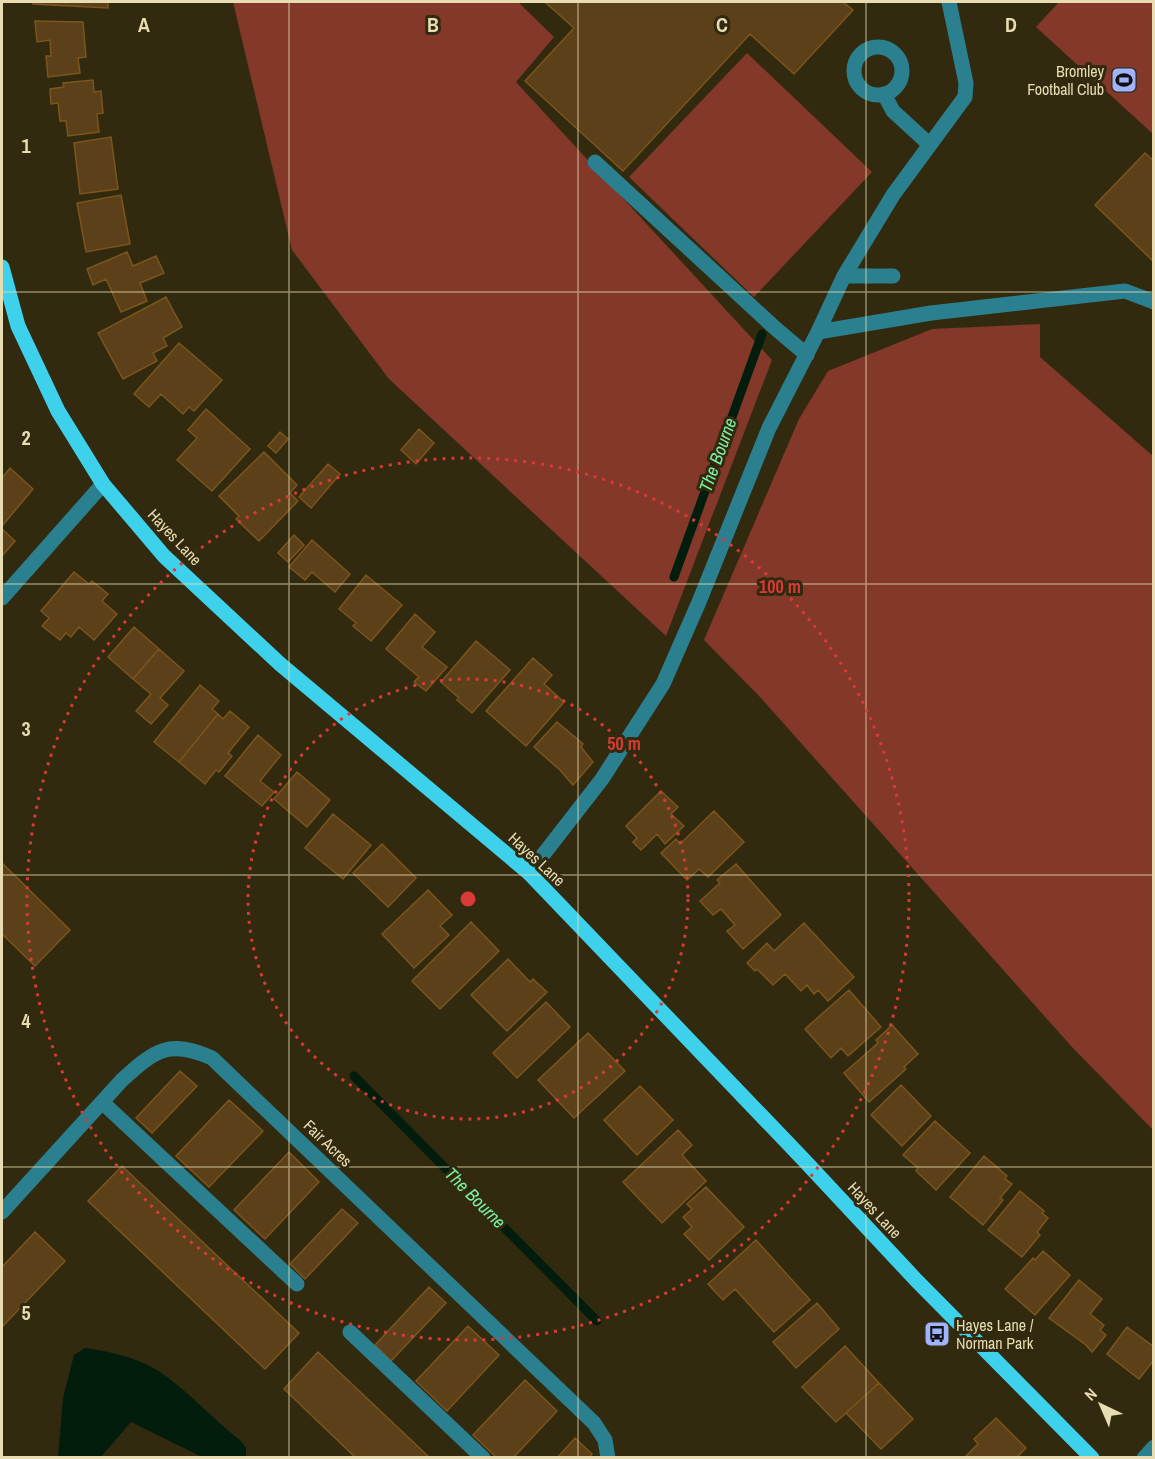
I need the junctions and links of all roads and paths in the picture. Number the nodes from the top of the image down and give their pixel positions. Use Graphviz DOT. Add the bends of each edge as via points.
graph roads {
  1 [pos="949,2"];
  2 [pos="884,94"];
  3 [pos="930,145"];
  4 [pos="595,162"];
  5 [pos="2,267"];
  6 [pos="844,276"];
  7 [pos="893,276"];
  8 [pos="1154,302"];
  9 [pos="818,332"];
  10 [pos="807,355"];
  11 [pos="103,484"];
  12 [pos="2,598"];
  13 [pos="529,873"];
  14 [pos="102,1102"];
  15 [pos="2,1212"];
  16 [pos="297,1284"];
  17 [pos="350,1332"];
  18 [pos="1154,1447"];
  19 [pos="483,1458"];
  20 [pos="608,1458"];
  21 [pos="1092,1458"];
  22 [pos="1144,1458"];
  1 -- 3 [label="street" via="966,83 965,97"];
  2 -- 3 [label="street" via="893,111"];
  3 -- 6 [label="street" via="893,195"];
  4 -- 10 [label="street"];
  5 -- 11 [label="main road, Hayes Lane" via="23,337 58,411"];
  6 -- 7 [label="street"];
  6 -- 9 [label="street"];
  8 -- 9 [label="street" via="1125,291 932,313"];
  9 -- 10 [label="street"];
  10 -- 13 [label="street" via="769,428 663,684 602,778"];
  11 -- 12 [label="street"];
  11 -- 13 [label="main road, Hayes Lane" via="164,556 280,664"];
  13 -- 21 [label="main road, Hayes Lane" via="916,1280"];
  14 -- 15 [label="street, Fair Acres"];
  14 -- 16 [label="street"];
  14 -- 20 [label="street, Fair Acres" via="155,1052 174,1048 194,1050 212,1058 594,1423 605,1440"];
  17 -- 19 [label="street"];
  18 -- 22 [label="street"];
}
